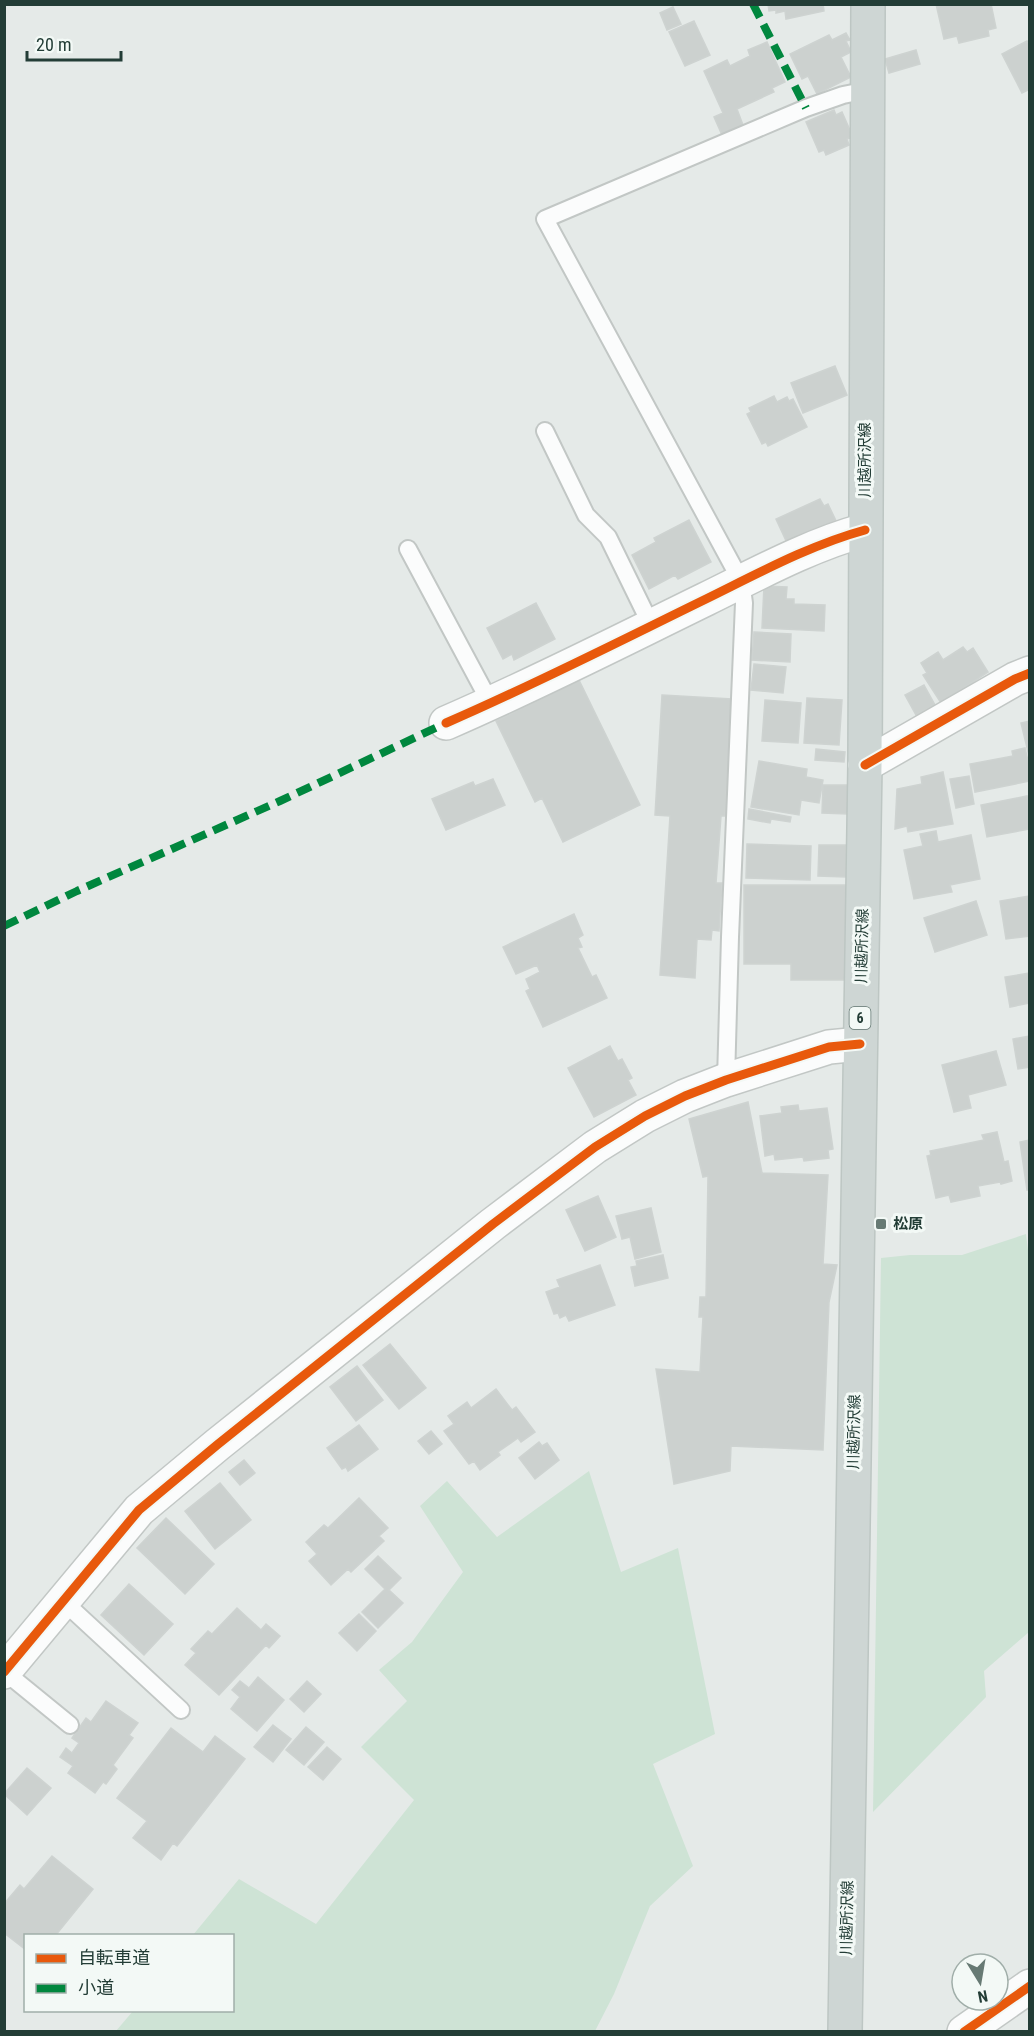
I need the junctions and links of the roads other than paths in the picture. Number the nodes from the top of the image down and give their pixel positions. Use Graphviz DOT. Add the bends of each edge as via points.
graph roads {
  1 [pos="868,4"];
  2 [pos="868,90"];
  3 [pos="545,431"];
  4 [pos="865,530"];
  5 [pos="408,549"];
  6 [pos="741,581"];
  7 [pos="651,626"];
  8 [pos="1029,673"];
  9 [pos="491,704"];
  10 [pos="446,723"];
  11 [pos="865,765"];
  12 [pos="860,1044"];
  13 [pos="726,1080"];
  14 [pos="63,1600"];
  15 [pos="4,1672"];
  16 [pos="181,1710"];
  17 [pos="70,1725"];
  18 [pos="1029,1986"];
  19 [pos="845,2031"];
  20 [pos="964,2031"];
  1 -- 2 [label="main road, 川越所沢線 / 6"];
  2 -- 4 [label="main road, 川越所沢線 / 6"];
  2 -- 6 [label="lane" via="843,94 806,108 545,219"];
  3 -- 7 [label="lane" via="586,515 608,537"];
  4 -- 6 [label="street" via="839,537"];
  4 -- 11 [label="main road, 川越所沢線 / 6"];
  5 -- 9 [label="lane"];
  6 -- 7 [label="street"];
  6 -- 13 [label="lane" via="744,603"];
  7 -- 9 [label="street"];
  8 -- 11 [label="street"];
  9 -- 10 [label="street"];
  11 -- 12 [label="main road, 川越所沢線 / 6"];
  12 -- 13 [label="street" via="829,1047"];
  12 -- 19 [label="main road, 川越所沢線 / 6"];
  13 -- 14 [label="street" via="645,1116 595,1147 493,1224 139,1510"];
  14 -- 15 [label="street"];
  14 -- 16 [label="lane"];
  15 -- 17 [label="lane"];
  18 -- 20 [label="street"];
}
